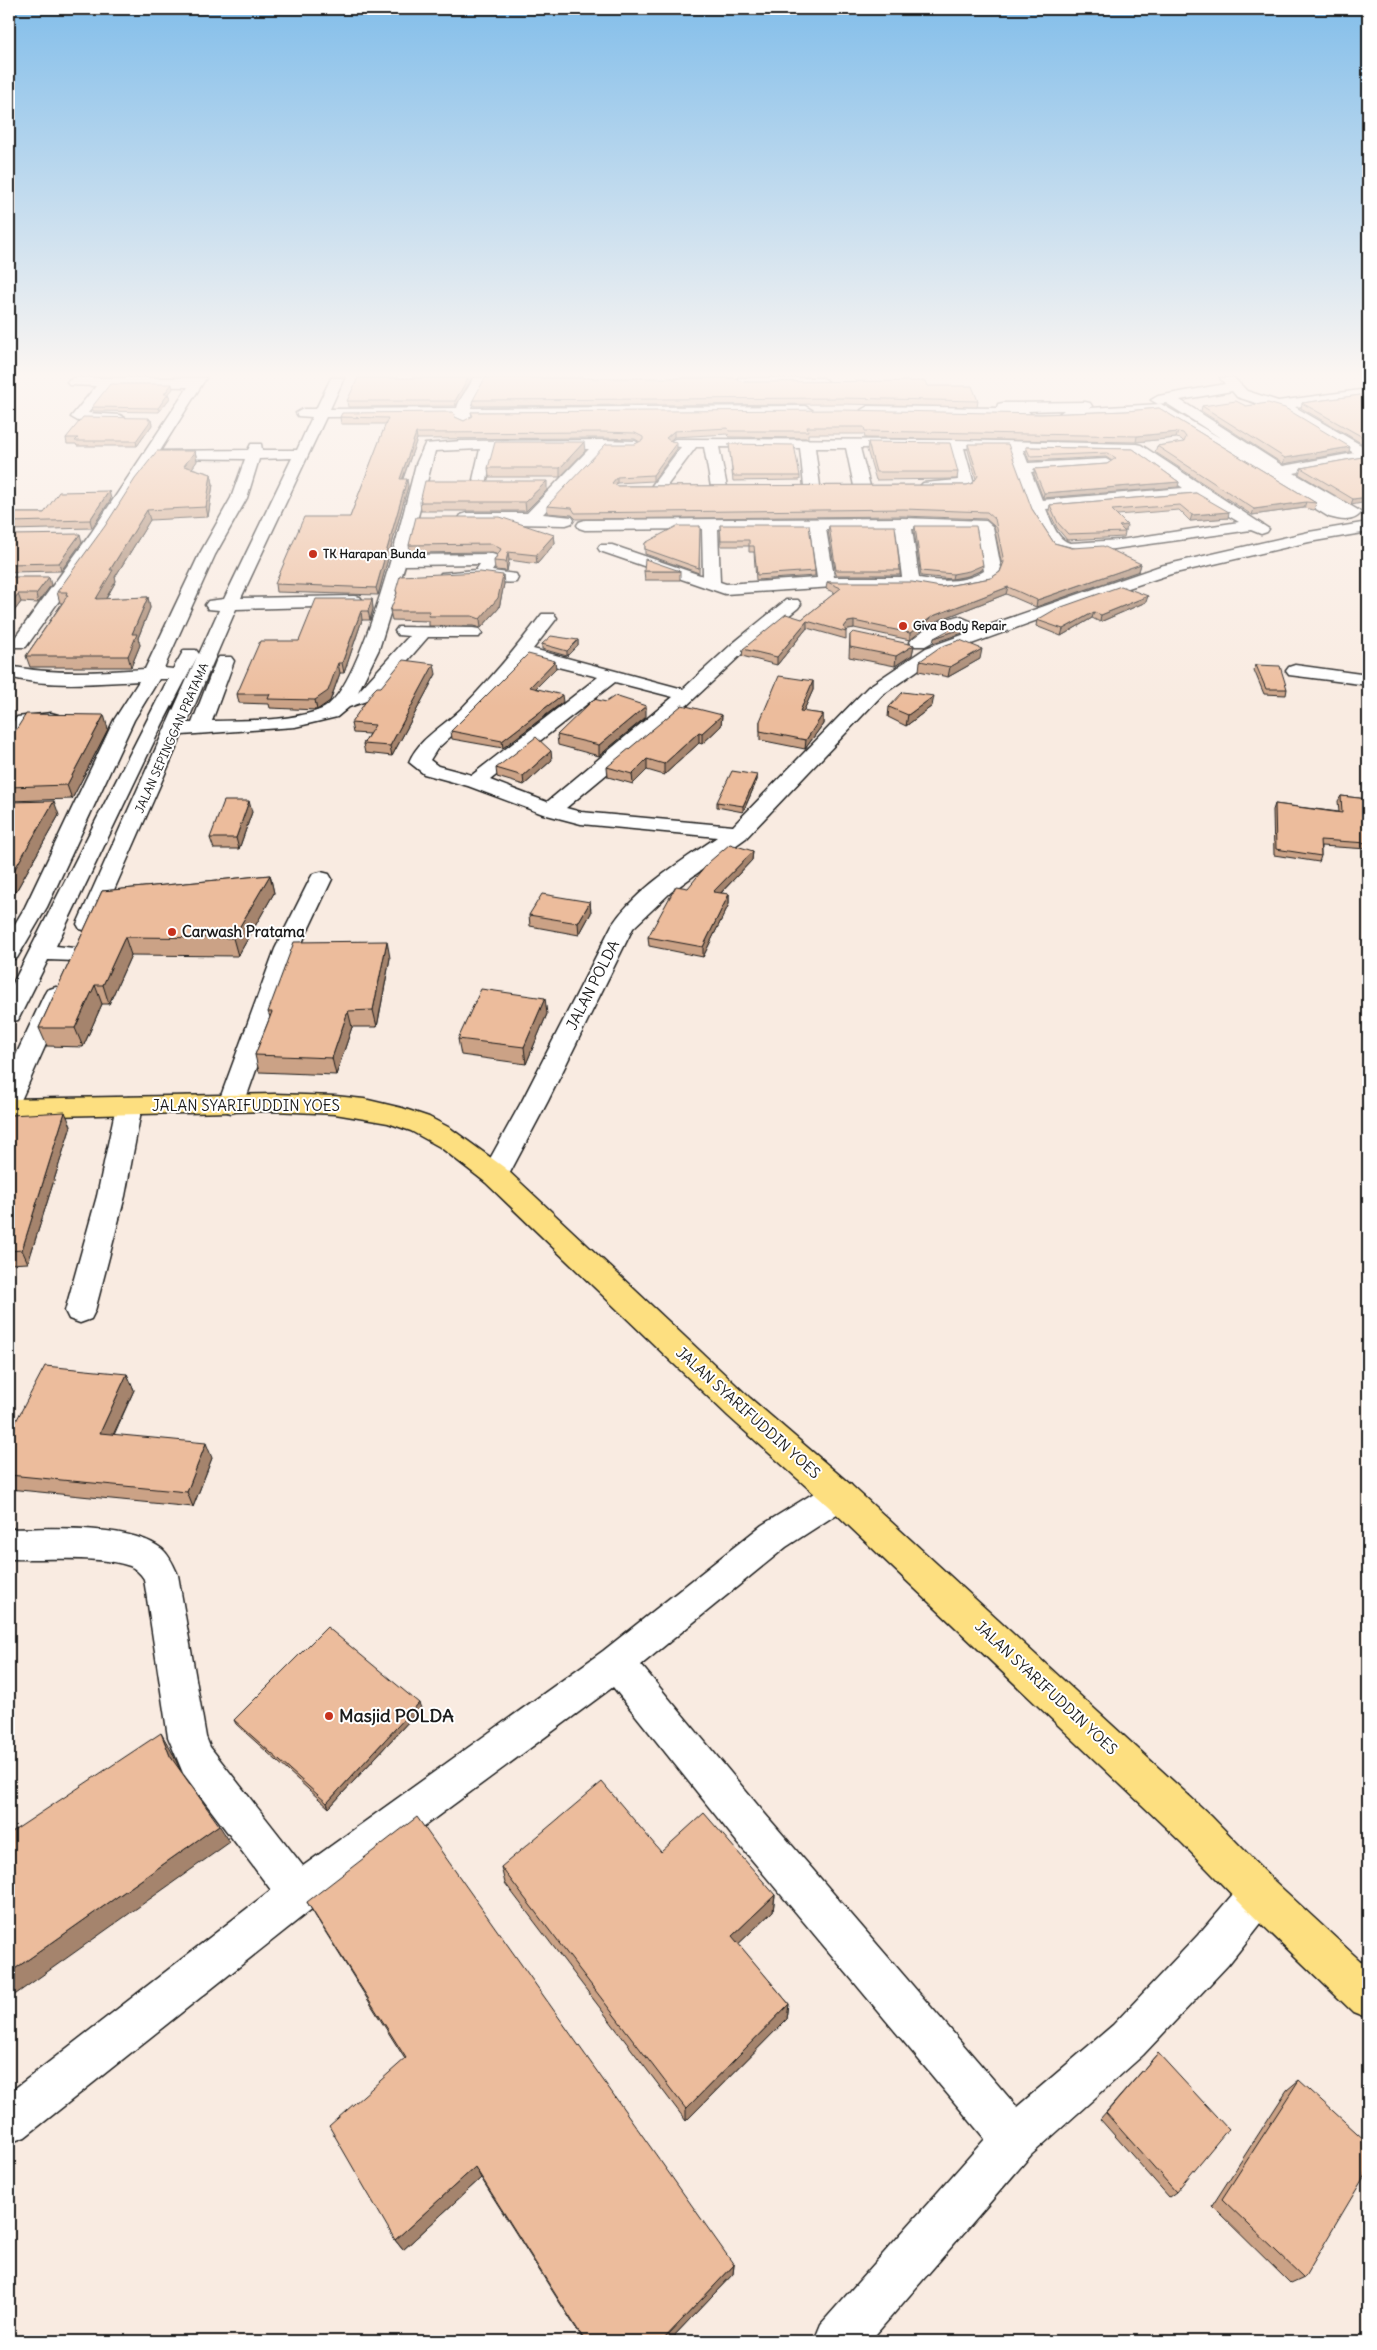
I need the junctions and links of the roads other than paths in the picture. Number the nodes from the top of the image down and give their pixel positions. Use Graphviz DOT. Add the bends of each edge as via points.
graph roads {
  1 [pos="129,488"];
  2 [pos="243,488"];
  3 [pos="278,488"];
  4 [pos="418,488"];
  5 [pos="559,488"];
  6 [pos="640,488"];
  7 [pos="658,488"];
  8 [pos="664,488"];
  9 [pos="1030,488"];
  10 [pos="1194,488"];
  11 [pos="1296,488"];
  12 [pos="1304,488"];
  13 [pos="1198,491"];
  14 [pos="696,506"];
  15 [pos="1036,506"];
  16 [pos="410,518"];
  17 [pos="428,518"];
  18 [pos="456,518"];
  19 [pos="531,518"];
  20 [pos="566,520"];
  21 [pos="903,523"];
  22 [pos="704,524"];
  23 [pos="818,524"];
  24 [pos="585,525"];
  25 [pos="629,525"];
  26 [pos="1368,527"];
  27 [pos="78,535"];
  28 [pos="98,535"];
  29 [pos="606,548"];
  30 [pos="626,555"];
  31 [pos="397,560"];
  32 [pos="481,575"];
  33 [pos="432,577"];
  34 [pos="48,578"];
  35 [pos="68,578"];
  36 [pos="394,578"];
  37 [pos="413,578"];
  38 [pos="510,578"];
  39 [pos="258,581"];
  40 [pos="826,582"];
  41 [pos="911,582"];
  42 [pos="719,586"];
  43 [pos="750,599"];
  44 [pos="231,601"];
  45 [pos="388,602"];
  46 [pos="792,612"];
  47 [pos="548,618"];
  48 [pos="9,628"];
  49 [pos="31,628"];
  50 [pos="378,630"];
  51 [pos="423,632"];
  52 [pos="473,632"];
  53 [pos="14,641"];
  54 [pos="899,645"];
  55 [pos="925,647"];
  56 [pos="522,652"];
  57 [pos="9,659"];
  58 [pos="1295,671"];
  59 [pos="9,672"];
  60 [pos="182,672"];
  61 [pos="152,675"];
  62 [pos="611,676"];
  63 [pos="1368,680"];
  64 [pos="686,695"];
  65 [pos="345,702"];
  66 [pos="67,719"];
  67 [pos="115,720"];
  68 [pos="154,723"];
  69 [pos="177,726"];
  70 [pos="200,727"];
  71 [pos="9,741"];
  72 [pos="475,782"];
  73 [pos="144,801"];
  74 [pos="116,802"];
  75 [pos="72,808"];
  76 [pos="550,810"];
  77 [pos="738,834"];
  78 [pos="321,879"];
  79 [pos="9,906"];
  80 [pos="36,907"];
  81 [pos="9,953"];
  82 [pos="40,953"];
  83 [pos="68,969"];
  84 [pos="9,1014"];
  85 [pos="9,1098"];
  86 [pos="231,1104"];
  87 [pos="129,1106"];
  88 [pos="9,1108"];
  89 [pos="495,1175"];
  90 [pos="80,1311"];
  91 [pos="839,1495"];
  92 [pos="9,1544"];
  93 [pos="616,1663"];
  94 [pos="299,1894"];
  95 [pos="1259,1894"];
  96 [pos="1368,1997"];
  97 [pos="9,2122"];
  98 [pos="1015,2139"];
  99 [pos="838,2341"];
  1 -- 28 [label="street"];
  2 -- 61 [label="street" via="207,555"];
  3 -- 44 [label="street, JALAN SEPINGGAN PRATAMA"];
  4 -- 16 [label="street"];
  5 -- 19 [label="street"];
  6 -- 7 [label="street"];
  7 -- 8 [label="street"];
  9 -- 15 [label="street"];
  10 -- 13 [label="street"];
  11 -- 12 [label="street" via="1334,514 1346,516 1353,513"];
  13 -- 15 [label="street"];
  13 -- 15 [label="street" via="1257,527 1066,549 1057,543"];
  14 -- 22 [label="street"];
  16 -- 17 [label="street"];
  16 -- 31 [label="street"];
  18 -- 19 [label="street"];
  19 -- 20 [label="street"];
  21 -- 23 [label="street" via="850,518"];
  21 -- 41 [label="street"];
  21 -- 41 [label="street" via="983,525 993,568 984,579 958,585 940,587"];
  22 -- 23 [label="street"];
  22 -- 25 [label="street"];
  22 -- 42 [label="street"];
  23 -- 40 [label="street"];
  24 -- 25 [label="street"];
  25 -- 30 [label="street"];
  26 -- 55 [label="street, JALAN POLDA" via="1309,537 1166,570 983,634 955,621"];
  27 -- 28 [label="street"];
  28 -- 35 [label="street"];
  29 -- 30 [label="street"];
  30 -- 42 [label="street"];
  31 -- 32 [label="street" via="497,554"];
  31 -- 36 [label="street"];
  32 -- 33 [label="street"];
  32 -- 38 [label="street"];
  34 -- 35 [label="street"];
  35 -- 49 [label="street"];
  36 -- 37 [label="street"];
  36 -- 45 [label="street"];
  39 -- 44 [label="street"];
  40 -- 41 [label="street"];
  40 -- 42 [label="street"];
  42 -- 43 [label="street"];
  44 -- 45 [label="street"];
  44 -- 60 [label="street, JALAN SEPINGGAN PRATAMA"];
  44 -- 69 [label="street, JALAN SEPINGGAN PRATAMA"];
  44 -- 70 [label="street"];
  45 -- 50 [label="street"];
  46 -- 64 [label="street" via="736,649"];
  47 -- 56 [label="street"];
  48 -- 49 [label="street"];
  49 -- 53 [label="street"];
  50 -- 51 [label="street"];
  50 -- 65 [label="street"];
  51 -- 52 [label="street"];
  51 -- 65 [label="street" via="368,694"];
  53 -- 57 [label="street"];
  54 -- 55 [label="street"];
  55 -- 77 [label="street, JALAN POLDA" via="827,739"];
  56 -- 62 [label="street"];
  56 -- 72 [label="street" via="460,721 421,756 419,762 422,766"];
  58 -- 63 [label="street"];
  59 -- 61 [label="street" via="53,676"];
  60 -- 61 [label="street"];
  60 -- 68 [label="street, JALAN SEPINGGAN PRATAMA"];
  61 -- 67 [label="street"];
  62 -- 64 [label="street"];
  62 -- 72 [label="street"];
  64 -- 76 [label="street"];
  65 -- 70 [label="street" via="321,716 277,723"];
  66 -- 71 [label="street" via="24,721"];
  67 -- 68 [label="street"];
  67 -- 75 [label="street"];
  68 -- 69 [label="street"];
  68 -- 74 [label="street, JALAN SEPINGGAN PRATAMA"];
  69 -- 70 [label="street"];
  69 -- 73 [label="street, JALAN SEPINGGAN PRATAMA"];
  72 -- 76 [label="street"];
  73 -- 74 [label="street"];
  73 -- 83 [label="street, JALAN SEPINGGAN PRATAMA"];
  74 -- 75 [label="street"];
  74 -- 82 [label="street, JALAN SEPINGGAN PRATAMA"];
  75 -- 80 [label="street"];
  76 -- 77 [label="street" via="582,818"];
  77 -- 89 [label="street, JALAN POLDA" via="683,870 640,906 623,925"];
  78 -- 86 [label="street" via="287,949"];
  79 -- 80 [label="street"];
  80 -- 81 [label="street"];
  82 -- 83 [label="street"];
  82 -- 84 [label="street, JALAN SEPINGGAN PRATAMA"];
  83 -- 85 [label="street, JALAN SEPINGGAN PRATAMA"];
  86 -- 87 [label="highway, JALAN SYARIFUDDIN YOES"];
  86 -- 89 [label="highway, JALAN SYARIFUDDIN YOES" via="334,1105 377,1111 420,1125 459,1146"];
  87 -- 88 [label="highway, JALAN SYARIFUDDIN YOES"];
  87 -- 90 [label="street" via="111,1196"];
  89 -- 91 [label="highway, JALAN SYARIFUDDIN YOES" via="739,1407"];
  91 -- 93 [label="street" via="774,1536"];
  91 -- 95 [label="highway, JALAN SYARIFUDDIN YOES" via="1197,1830"];
  92 -- 94 [label="street" via="104,1546 132,1551 150,1559 161,1574 187,1737 196,1760"];
  93 -- 94 [label="street"];
  93 -- 98 [label="street" via="751,1828"];
  94 -- 97 [label="street"];
  95 -- 96 [label="highway, JALAN SYARIFUDDIN YOES"];
  95 -- 98 [label="street" via="1128,2040"];
  98 -- 99 [label="street"];
}
